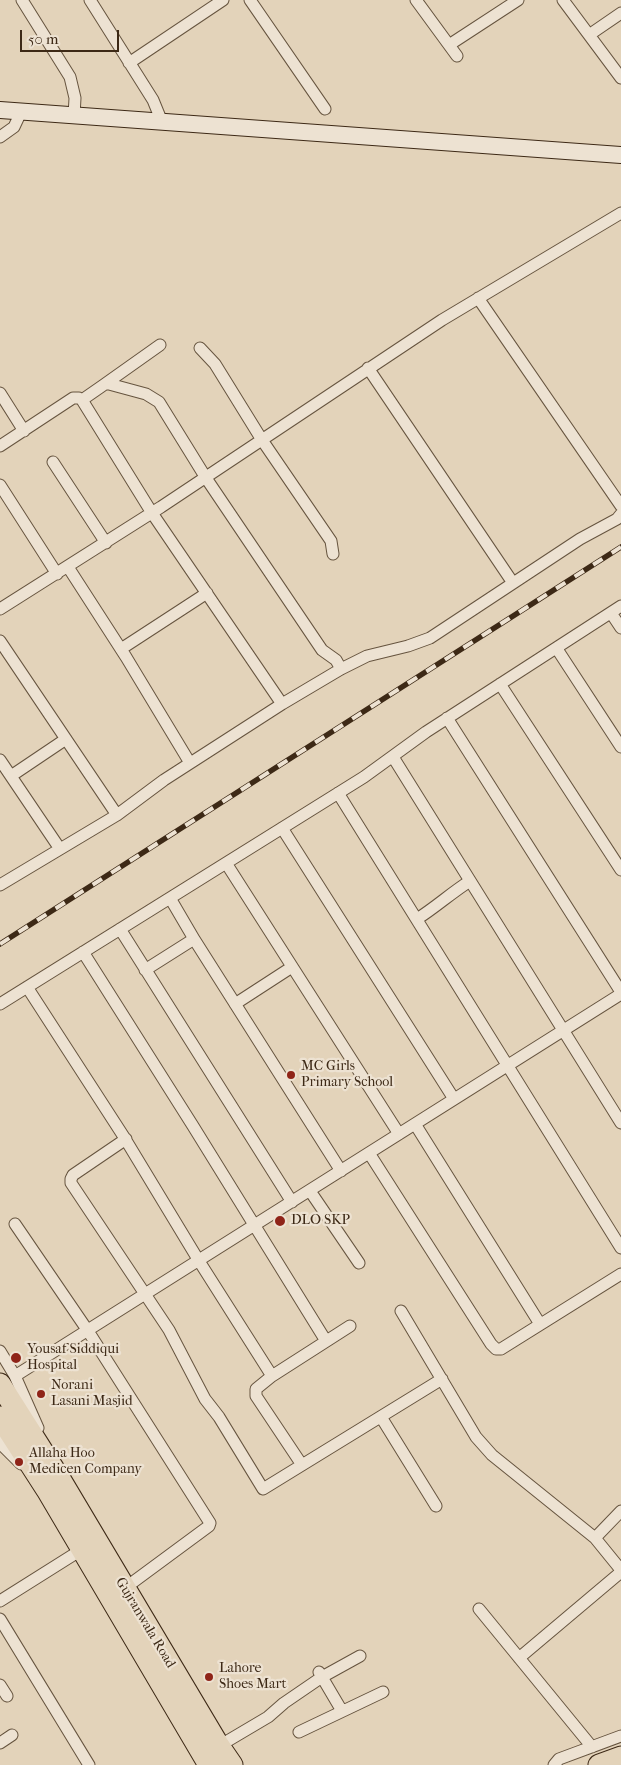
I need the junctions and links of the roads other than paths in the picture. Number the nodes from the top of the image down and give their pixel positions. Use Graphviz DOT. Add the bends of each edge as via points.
graph roads {
  1 [pos="22,0"];
  2 [pos="250,0"];
  3 [pos="416,0"];
  4 [pos="518,0"];
  5 [pos="563,0"];
  6 [pos="94,1"];
  7 [pos="217,2"];
  8 [pos="621,13"];
  9 [pos="589,34"];
  10 [pos="449,45"];
  11 [pos="457,56"];
  12 [pos="129,63"];
  13 [pos="621,78"];
  14 [pos="325,109"];
  15 [pos="0,110"];
  16 [pos="21,112"];
  17 [pos="74,116"];
  18 [pos="162,122"];
  19 [pos="0,137"];
  20 [pos="621,155"];
  21 [pos="621,213"];
  22 [pos="478,298"];
  23 [pos="160,345"];
  24 [pos="200,348"];
  25 [pos="368,368"];
  26 [pos="105,384"];
  27 [pos="0,393"];
  28 [pos="82,400"];
  29 [pos="24,431"];
  30 [pos="262,440"];
  31 [pos="0,446"];
  32 [pos="53,462"];
  33 [pos="206,478"];
  34 [pos="0,485"];
  35 [pos="621,506"];
  36 [pos="152,513"];
  37 [pos="621,514"];
  38 [pos="106,543"];
  39 [pos="333,554"];
  40 [pos="68,567"];
  41 [pos="58,574"];
  42 [pos="513,582"];
  43 [pos="207,593"];
  44 [pos="0,609"];
  45 [pos="616,610"];
  46 [pos="621,628"];
  47 [pos="0,641"];
  48 [pos="557,648"];
  49 [pos="120,650"];
  50 [pos="341,669"];
  51 [pos="500,684"];
  52 [pos="282,704"];
  53 [pos="447,718"];
  54 [pos="66,739"];
  55 [pos="621,746"];
  56 [pos="393,757"];
  57 [pos="0,760"];
  58 [pos="190,763"];
  59 [pos="11,776"];
  60 [pos="338,793"];
  61 [pos="117,815"];
  62 [pos="282,828"];
  63 [pos="60,849"];
  64 [pos="226,863"];
  65 [pos="621,870"];
  66 [pos="470,880"];
  67 [pos="0,883"];
  68 [pos="170,898"];
  69 [pos="417,919"];
  70 [pos="120,929"];
  71 [pos="194,939"];
  72 [pos="83,952"];
  73 [pos="292,967"];
  74 [pos="145,970"];
  75 [pos="27,987"];
  76 [pos="621,993"];
  77 [pos="0,1004"];
  78 [pos="235,1004"];
  79 [pos="564,1030"];
  80 [pos="508,1065"];
  81 [pos="454,1099"];
  82 [pos="621,1123"];
  83 [pos="414,1124"];
  84 [pos="399,1134"];
  85 [pos="126,1139"];
  86 [pos="369,1153"];
  87 [pos="341,1171"];
  88 [pos="310,1190"];
  89 [pos="292,1202"];
  90 [pos="15,1224"];
  91 [pos="255,1226"];
  92 [pos="621,1248"];
  93 [pos="199,1261"];
  94 [pos="359,1262"];
  95 [pos="621,1274"];
  96 [pos="144,1296"];
  97 [pos="401,1311"];
  98 [pos="540,1324"];
  99 [pos="350,1326"];
  100 [pos="88,1331"];
  101 [pos="326,1341"];
  102 [pos="0,1352"];
  103 [pos="272,1376"];
  104 [pos="442,1379"];
  105 [pos="8,1380"];
  106 [pos="381,1416"];
  107 [pos="0,1417"];
  108 [pos="0,1440"];
  109 [pos="302,1465"];
  110 [pos="54,1485"];
  111 [pos="436,1506"];
  112 [pos="621,1511"];
  113 [pos="595,1538"];
  114 [pos="81,1550"];
  115 [pos="621,1571"];
  116 [pos="124,1588"];
  117 [pos="0,1601"];
  118 [pos="479,1609"];
  119 [pos="0,1619"];
  120 [pos="360,1656"];
  121 [pos="519,1658"];
  122 [pos="320,1673"];
  123 [pos="0,1685"];
  124 [pos="383,1692"];
  125 [pos="7,1696"];
  126 [pos="342,1711"];
  127 [pos="299,1732"];
  128 [pos="12,1735"];
  129 [pos="621,1736"];
  130 [pos="0,1743"];
  131 [pos="219,1746"];
  132 [pos="595,1756"];
  133 [pos="621,1757"];
  134 [pos="89,1765"];
  135 [pos="209,1765"];
  136 [pos="232,1765"];
  137 [pos="554,1765"];
  1 -- 17 [label="street" via="70,77 75,98"];
  2 -- 14 [label="street"];
  3 -- 10 [label="street"];
  4 -- 10 [label="street"];
  5 -- 9 [label="street"];
  6 -- 12 [label="street"];
  7 -- 12 [label="street"];
  8 -- 9 [label="street"];
  9 -- 13 [label="street"];
  10 -- 11 [label="street"];
  12 -- 18 [label="street" via="153,100"];
  15 -- 16 [label="main road"];
  16 -- 17 [label="main road"];
  16 -- 19 [label="street" via="14,127"];
  17 -- 18 [label="main road"];
  18 -- 20 [label="main road"];
  21 -- 22 [label="street"];
  22 -- 25 [label="street"];
  22 -- 35 [label="street"];
  23 -- 26 [label="street"];
  24 -- 30 [label="street" via="215,364"];
  25 -- 30 [label="street"];
  25 -- 42 [label="street"];
  26 -- 28 [label="street"];
  26 -- 33 [label="street" via="155,398"];
  27 -- 29 [label="street"];
  28 -- 29 [label="street" via="73,398"];
  28 -- 36 [label="street"];
  29 -- 31 [label="street"];
  30 -- 33 [label="street"];
  30 -- 39 [label="street" via="331,542"];
  32 -- 38 [label="street"];
  33 -- 36 [label="street"];
  33 -- 50 [label="street" via="322,650 336,660"];
  34 -- 41 [label="street"];
  36 -- 38 [label="street"];
  36 -- 43 [label="street"];
  37 -- 42 [label="street"];
  38 -- 40 [label="street"];
  40 -- 41 [label="street"];
  40 -- 49 [label="street"];
  41 -- 44 [label="street"];
  42 -- 50 [label="street" via="430,638 367,656"];
  43 -- 49 [label="street"];
  43 -- 52 [label="street"];
  45 -- 46 [label="street"];
  45 -- 48 [label="street"];
  47 -- 54 [label="street"];
  48 -- 51 [label="street"];
  48 -- 55 [label="street"];
  49 -- 58 [label="street"];
  50 -- 52 [label="street"];
  51 -- 53 [label="street"];
  51 -- 65 [label="street"];
  52 -- 58 [label="street"];
  53 -- 56 [label="street"];
  53 -- 76 [label="street"];
  54 -- 59 [label="street"];
  54 -- 61 [label="street"];
  56 -- 60 [label="street"];
  56 -- 66 [label="street"];
  57 -- 59 [label="street"];
  58 -- 61 [label="street"];
  59 -- 63 [label="street"];
  60 -- 62 [label="street"];
  60 -- 69 [label="street"];
  61 -- 63 [label="street"];
  62 -- 64 [label="street"];
  62 -- 81 [label="street"];
  63 -- 67 [label="street"];
  64 -- 68 [label="street"];
  64 -- 73 [label="street"];
  66 -- 69 [label="street"];
  66 -- 79 [label="street"];
  68 -- 70 [label="street"];
  68 -- 71 [label="street"];
  69 -- 80 [label="street"];
  70 -- 72 [label="street"];
  70 -- 74 [label="street"];
  71 -- 74 [label="street"];
  71 -- 78 [label="street"];
  72 -- 75 [label="street"];
  72 -- 91 [label="street"];
  73 -- 78 [label="street"];
  73 -- 84 [label="street"];
  74 -- 89 [label="street"];
  75 -- 77 [label="street"];
  75 -- 85 [label="street"];
  76 -- 79 [label="street"];
  78 -- 87 [label="street"];
  79 -- 80 [label="street"];
  79 -- 82 [label="street"];
  80 -- 81 [label="street"];
  80 -- 92 [label="street"];
  81 -- 83 [label="street"];
  83 -- 84 [label="street"];
  83 -- 98 [label="street"];
  84 -- 86 [label="street"];
  85 -- 93 [label="street"];
  85 -- 96 [label="street" via="76,1173 70,1181"];
  86 -- 87 [label="street"];
  86 -- 98 [label="street" via="494,1347 501,1348"];
  87 -- 88 [label="street"];
  88 -- 89 [label="street"];
  88 -- 94 [label="street"];
  89 -- 91 [label="street"];
  90 -- 100 [label="street"];
  91 -- 93 [label="street"];
  91 -- 101 [label="street"];
  93 -- 96 [label="street"];
  93 -- 103 [label="street"];
  95 -- 98 [label="street"];
  96 -- 100 [label="street"];
  96 -- 109 [label="street" via="169,1330 205,1399 264,1489"];
  97 -- 104 [label="street"];
  99 -- 101 [label="street"];
  100 -- 105 [label="street"];
  100 -- 116 [label="street" via="210,1523"];
  101 -- 103 [label="street"];
  102 -- 105 [label="street, Gujranwala Road"];
  103 -- 109 [label="street" via="257,1387 255,1394"];
  104 -- 106 [label="street"];
  104 -- 113 [label="street" via="476,1437 492,1455"];
  105 -- 110 [label="highway, Gujranwala Road"];
  106 -- 109 [label="street"];
  106 -- 111 [label="street"];
  107 -- 110 [label="highway, Gujranwala Road"];
  108 -- 110 [label="street, Gujranwala Road"];
  110 -- 114 [label="highway, Gujranwala Road"];
  110 -- 116 [label="highway, Gujranwala Road"];
  112 -- 113 [label="street"];
  113 -- 115 [label="street"];
  114 -- 117 [label="street"];
  114 -- 135 [label="highway, Gujranwala Road"];
  115 -- 121 [label="street"];
  116 -- 131 [label="highway, Gujranwala Road"];
  118 -- 121 [label="street"];
  119 -- 134 [label="street"];
  120 -- 122 [label="street"];
  121 -- 132 [label="street"];
  122 -- 126 [label="street"];
  122 -- 131 [label="street" via="268,1718"];
  123 -- 125 [label="street"];
  124 -- 126 [label="street"];
  126 -- 127 [label="street"];
  128 -- 130 [label="street"];
  129 -- 132 [label="street"];
  131 -- 136 [label="highway, Gujranwala Road"];
  132 -- 133 [label="highway"];
  132 -- 137 [label="street" via="559,1759"];
}
